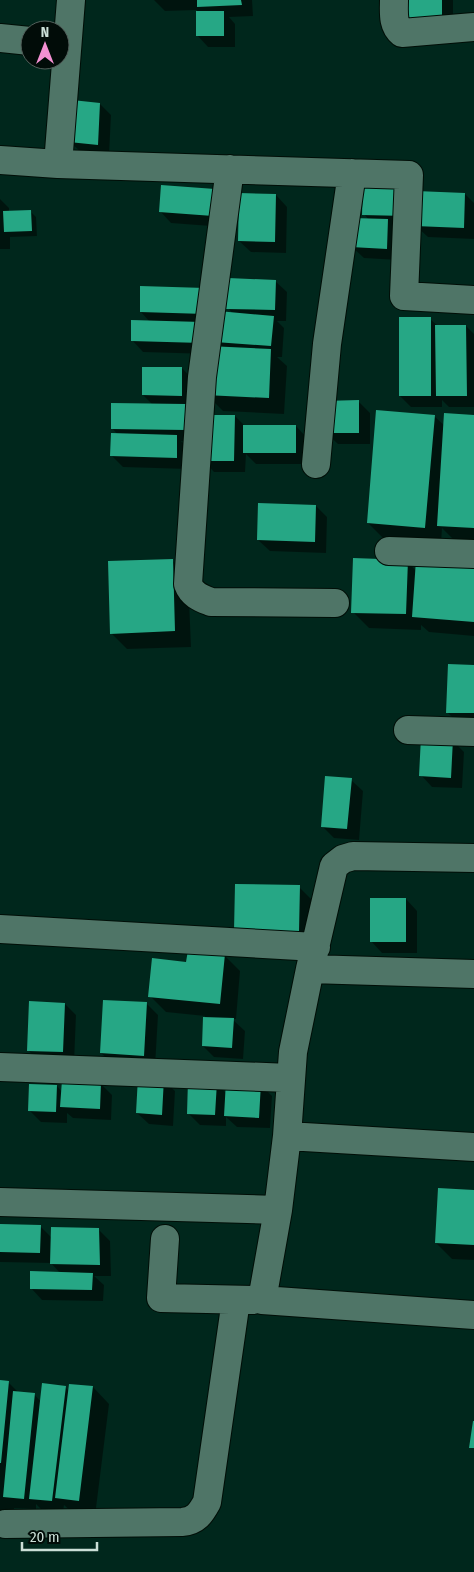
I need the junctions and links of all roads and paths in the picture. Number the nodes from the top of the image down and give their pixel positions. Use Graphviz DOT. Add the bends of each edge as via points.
graph roads {
  1 [pos="71,0"];
  2 [pos="394,0"];
  3 [pos="68,20"];
  4 [pos="474,27"];
  5 [pos="0,38"];
  6 [pos="20,41"];
  7 [pos="63,70"];
  8 [pos="0,160"];
  9 [pos="58,164"];
  10 [pos="230,169"];
  11 [pos="352,173"];
  12 [pos="474,300"];
  13 [pos="316,464"];
  14 [pos="389,551"];
  15 [pos="474,554"];
  16 [pos="334,603"];
  17 [pos="408,730"];
  18 [pos="474,732"];
  19 [pos="474,858"];
  20 [pos="0,928"];
  21 [pos="313,958"];
  22 [pos="474,974"];
  23 [pos="0,1067"];
  24 [pos="290,1078"];
  25 [pos="287,1136"];
  26 [pos="474,1148"];
  27 [pos="0,1202"];
  28 [pos="278,1210"];
  29 [pos="164,1239"];
  30 [pos="249,1300"];
  31 [pos="474,1315"];
  32 [pos="5,1524"];
  1 -- 3 [label="street"];
  2 -- 4 [label="street" via="395,22 402,33"];
  5 -- 6 [label="street"];
  7 -- 9 [label="street"];
  8 -- 9 [label="street"];
  9 -- 10 [label="street"];
  10 -- 11 [label="street"];
  10 -- 16 [label="street" via="202,377 188,584 196,596 211,602"];
  11 -- 12 [label="street" via="409,175 404,296"];
  11 -- 13 [label="street" via="327,344"];
  14 -- 15 [label="street"];
  17 -- 18 [label="street"];
  19 -- 21 [label="street" via="353,856 343,859 334,866"];
  20 -- 21 [label="street"];
  21 -- 22 [label="street"];
  21 -- 24 [label="street"];
  23 -- 24 [label="street"];
  24 -- 25 [label="street"];
  25 -- 26 [label="street"];
  25 -- 28 [label="street"];
  27 -- 28 [label="street"];
  28 -- 30 [label="street"];
  29 -- 30 [label="street" via="161,1298"];
  30 -- 31 [label="street"];
  30 -- 32 [label="street" via="207,1502 200,1515 182,1522"];
}
